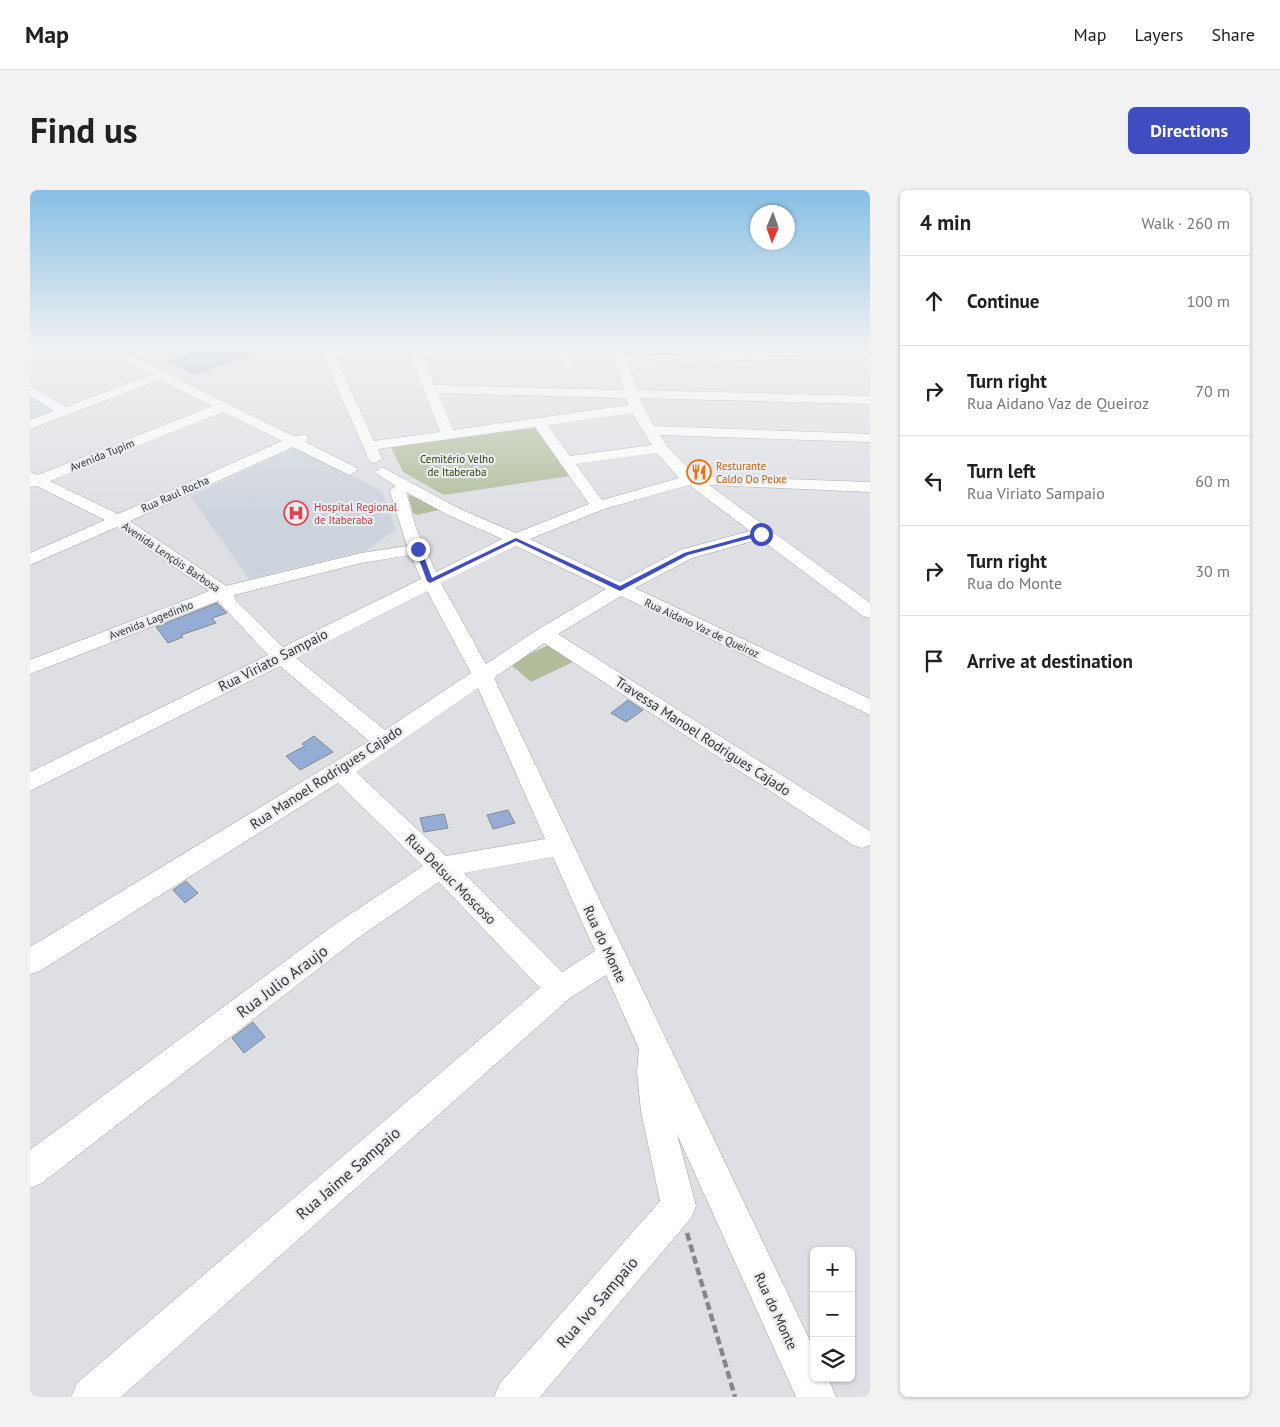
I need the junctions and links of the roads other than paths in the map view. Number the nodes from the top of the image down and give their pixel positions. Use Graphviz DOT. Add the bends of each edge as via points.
graph roads {
  1 [pos="51,403"];
  2 [pos="90,403"];
  3 [pos="216,403"];
  4 [pos="223,403"];
  5 [pos="345,403"];
  6 [pos="436,403"];
  7 [pos="620,403"];
  8 [pos="636,403"];
  9 [pos="222,407"];
  10 [pos="65,412"];
  11 [pos="539,422"];
  12 [pos="265,424"];
  13 [pos="30,425"];
  14 [pos="650,430"];
  15 [pos="448,435"];
  16 [pos="870,438"];
  17 [pos="297,440"];
  18 [pos="661,448"];
  19 [pos="567,461"];
  20 [pos="367,467"];
  21 [pos="33,480"];
  22 [pos="690,480"];
  23 [pos="870,487"];
  24 [pos="398,490"];
  25 [pos="425,497"];
  26 [pos="598,506"];
  27 [pos="454,512"];
  28 [pos="117,520"];
  29 [pos="408,524"];
  30 [pos="761,534"];
  31 [pos="516,539"];
  32 [pos="418,549"];
  33 [pos="361,558"];
  34 [pos="30,560"];
  35 [pos="430,581"];
  36 [pos="620,589"];
  37 [pos="223,592"];
  38 [pos="870,612"];
  39 [pos="544,634"];
  40 [pos="281,656"];
  41 [pos="30,667"];
  42 [pos="482,675"];
  43 [pos="870,708"];
  44 [pos="384,741"];
  45 [pos="340,770"];
  46 [pos="30,782"];
  47 [pos="862,838"];
  48 [pos="559,846"];
  49 [pos="441,867"];
  50 [pos="611,956"];
  51 [pos="30,962"];
  52 [pos="560,989"];
  53 [pos="653,1044"];
  54 [pos="30,1171"];
  55 [pos="91,1397"];
  56 [pos="514,1397"];
  57 [pos="816,1397"];
  1 -- 10 [label="street"];
  2 -- 10 [label="street"];
  3 -- 9 [label="street"];
  4 -- 12 [label="street"];
  5 -- 20 [label="street"];
  6 -- 15 [label="street"];
  7 -- 11 [label="street"];
  8 -- 14 [label="street"];
  9 -- 12 [label="street"];
  9 -- 21 [label="street, Avenida Tupim"];
  10 -- 13 [label="street"];
  11 -- 15 [label="street"];
  11 -- 19 [label="street"];
  12 -- 17 [label="street"];
  14 -- 16 [label="street"];
  14 -- 18 [label="street"];
  15 -- 20 [label="street"];
  17 -- 20 [label="street" via="323,453"];
  17 -- 28 [label="street, Rua Raul Rocha"];
  18 -- 19 [label="street"];
  18 -- 22 [label="street"];
  19 -- 26 [label="street"];
  20 -- 24 [label="street, Rua Aidano Vaz de Queiroz"];
  20 -- 25 [label="street, Rua Aidano Vaz de Queiroz"];
  21 -- 28 [label="street, Avenida Lençóis Barbosa"];
  22 -- 23 [label="street, Rua Viriato Sampaio"];
  22 -- 26 [label="street, Rua Viriato Sampaio"];
  22 -- 30 [label="street"];
  24 -- 25 [label="street, Rua Aidano Vaz de Queiroz"];
  24 -- 29 [label="street, Rua do Monte"];
  25 -- 27 [label="street, Rua Aidano Vaz de Queiroz"];
  26 -- 31 [label="street, Rua Viriato Sampaio"];
  27 -- 29 [label="street"];
  27 -- 31 [label="street, Rua Aidano Vaz de Queiroz"];
  28 -- 34 [label="street, Rua Raul Rocha"];
  28 -- 37 [label="street, Avenida Lençóis Barbosa"];
  29 -- 32 [label="street, Rua do Monte"];
  29 -- 33 [label="street, Avenida Lagedinho"];
  30 -- 36 [label="street, Rua Manoel Rodrigues Cajado" via="686,554"];
  30 -- 38 [label="street"];
  31 -- 35 [label="street, Rua Viriato Sampaio"];
  31 -- 36 [label="street, Rua Aidano Vaz de Queiroz"];
  32 -- 33 [label="street, Avenida Lagedinho"];
  32 -- 35 [label="street, Rua do Monte"];
  33 -- 37 [label="street, Avenida Lagedinho"];
  35 -- 40 [label="street, Rua Viriato Sampaio"];
  35 -- 42 [label="street, Rua do Monte"];
  36 -- 39 [label="street, Rua Manoel Rodrigues Cajado"];
  36 -- 43 [label="street, Rua Aidano Vaz de Queiroz"];
  37 -- 40 [label="street, Avenida Lençóis Barbosa" via="228,604"];
  37 -- 41 [label="street, Avenida Lagedinho"];
  39 -- 42 [label="street, Rua Manoel Rodrigues Cajado"];
  39 -- 47 [label="street, Travessa Manoel Rodrigues Cajado"];
  40 -- 44 [label="street, Avenida Lençóis Barbosa"];
  40 -- 46 [label="street, Rua Viriato Sampaio"];
  42 -- 44 [label="street, Rua Manoel Rodrigues Cajado"];
  42 -- 48 [label="street, Rua do Monte"];
  44 -- 45 [label="street, Rua Manoel Rodrigues Cajado"];
  45 -- 49 [label="street, Rua Delsuc Moscoso"];
  45 -- 51 [label="street, Rua Manoel Rodrigues Cajado"];
  48 -- 49 [label="street, Rua Julio Araujo"];
  48 -- 50 [label="street, Rua do Monte"];
  49 -- 52 [label="street, Rua Delsuc Moscoso"];
  49 -- 54 [label="street, Rua Julio Araujo" via="348,930"];
  50 -- 52 [label="street, Rua Jaime Sampaio"];
  50 -- 53 [label="street, Rua do Monte"];
  52 -- 55 [label="street, Rua Jaime Sampaio"];
  53 -- 56 [label="street, Rua Ivo Sampaio" via="654,1097 679,1206"];
  53 -- 57 [label="street, Rua do Monte"];
}
